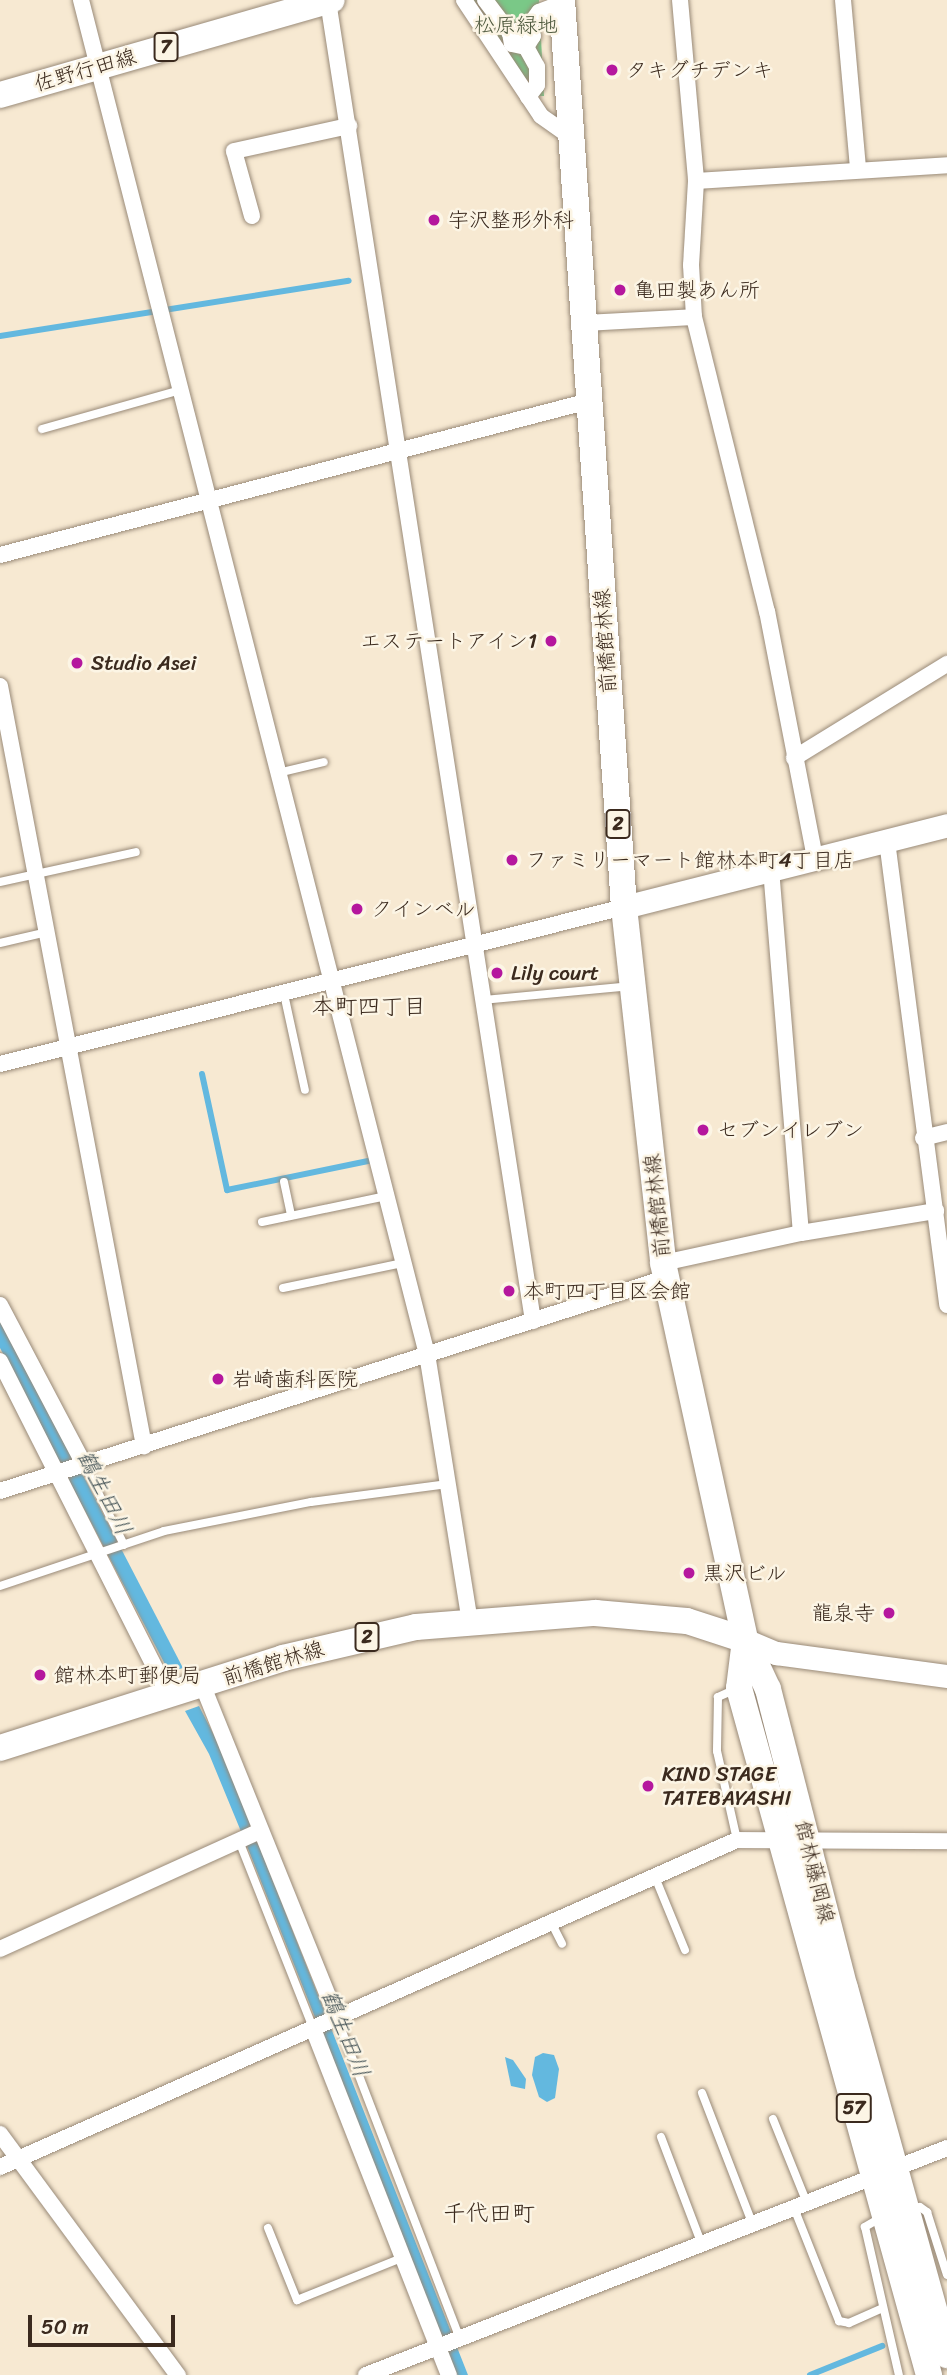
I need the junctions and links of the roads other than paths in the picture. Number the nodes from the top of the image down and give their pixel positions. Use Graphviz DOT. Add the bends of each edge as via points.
graph roads {
  1 [pos="81,0"];
  2 [pos="464,0"];
  3 [pos="485,0"];
  4 [pos="680,0"];
  5 [pos="843,0"];
  6 [pos="330,1"];
  7 [pos="562,2"];
  8 [pos="527,27"];
  9 [pos="510,33"];
  10 [pos="526,47"];
  11 [pos="98,67"];
  12 [pos="0,94"];
  13 [pos="528,97"];
  14 [pos="349,126"];
  15 [pos="570,136"];
  16 [pos="947,165"];
  17 [pos="858,169"];
  18 [pos="696,181"];
  19 [pos="252,216"];
  20 [pos="694,317"];
  21 [pos="584,323"];
  22 [pos="181,390"];
  23 [pos="589,401"];
  24 [pos="42,429"];
  25 [pos="396,449"];
  26 [pos="210,498"];
  27 [pos="0,555"];
  28 [pos="947,664"];
  29 [pos="0,686"];
  30 [pos="6,749"];
  31 [pos="794,758"];
  32 [pos="324,762"];
  33 [pos="278,773"];
  34 [pos="947,825"];
  35 [pos="887,841"];
  36 [pos="136,852"];
  37 [pos="815,859"];
  38 [pos="771,869"];
  39 [pos="35,873"];
  40 [pos="0,882"];
  41 [pos="624,907"];
  42 [pos="47,932"];
  43 [pos="0,943"];
  44 [pos="473,945"];
  45 [pos="330,982"];
  46 [pos="633,986"];
  47 [pos="284,994"];
  48 [pos="483,1000"];
  49 [pos="68,1049"];
  50 [pos="0,1064"];
  51 [pos="305,1090"];
  52 [pos="947,1132"];
  53 [pos="923,1138"];
  54 [pos="284,1182"];
  55 [pos="386,1196"];
  56 [pos="936,1212"];
  57 [pos="291,1215"];
  58 [pos="262,1222"];
  59 [pos="801,1233"];
  60 [pos="403,1263"];
  61 [pos="664,1270"];
  62 [pos="283,1288"];
  63 [pos="0,1305"];
  64 [pos="947,1305"];
  65 [pos="533,1321"];
  66 [pos="427,1354"];
  67 [pos="0,1361"];
  68 [pos="144,1446"];
  69 [pos="83,1466"];
  70 [pos="61,1473"];
  71 [pos="448,1484"];
  72 [pos="0,1491"];
  73 [pos="123,1546"];
  74 [pos="102,1553"];
  75 [pos="0,1586"];
  76 [pos="470,1620"];
  77 [pos="745,1640"];
  78 [pos="947,1676"];
  79 [pos="202,1684"];
  80 [pos="739,1688"];
  81 [pos="168,1694"];
  82 [pos="0,1748"];
  83 [pos="249,1836"];
  84 [pos="779,1838"];
  85 [pos="737,1840"];
  86 [pos="807,1840"];
  87 [pos="947,1841"];
  88 [pos="655,1877"];
  89 [pos="552,1924"];
  90 [pos="562,1944"];
  91 [pos="0,1949"];
  92 [pos="685,1950"];
  93 [pos="325,2026"];
  94 [pos="702,2094"];
  95 [pos="773,2119"];
  96 [pos="0,2134"];
  97 [pos="661,2137"];
  98 [pos="947,2148"];
  99 [pos="18,2159"];
  100 [pos="0,2167"];
  101 [pos="884,2172"];
  102 [pos="800,2205"];
  103 [pos="896,2213"];
  104 [pos="753,2225"];
  105 [pos="268,2228"];
  106 [pos="702,2245"];
  107 [pos="404,2257"];
  108 [pos="947,2275"];
  109 [pos="882,2308"];
  110 [pos="450,2345"];
  111 [pos="947,2355"];
  112 [pos="178,2375"];
  113 [pos="366,2375"];
  114 [pos="449,2375"];
  115 [pos="900,2375"];
  116 [pos="929,2375"];
  1 -- 11 [label="street"];
  2 -- 13 [label="street"];
  3 -- 9 [label="street"];
  4 -- 18 [label="street"];
  5 -- 17 [label="street"];
  6 -- 11 [label="main road, 佐野行田線 / 7"];
  6 -- 14 [label="street"];
  7 -- 8 [label="street" via="539,12"];
  7 -- 15 [label="main road, 前橋館林線 / 2"];
  8 -- 9 [label="street"];
  8 -- 10 [label="street" via="533,36"];
  9 -- 10 [label="street" via="512,44"];
  10 -- 13 [label="street" via="537,67 537,85"];
  11 -- 12 [label="main road, 佐野行田線 / 7"];
  11 -- 22 [label="street"];
  13 -- 15 [label="street" via="541,116"];
  14 -- 19 [label="street" via="234,151"];
  14 -- 25 [label="street"];
  15 -- 21 [label="main road, 前橋館林線 / 2"];
  16 -- 17 [label="street"];
  17 -- 18 [label="street"];
  18 -- 20 [label="street" via="691,265"];
  20 -- 21 [label="street"];
  20 -- 31 [label="street" via="767,611"];
  21 -- 23 [label="main road, 前橋館林線 / 2"];
  22 -- 24 [label="lane"];
  22 -- 26 [label="street"];
  23 -- 25 [label="street"];
  23 -- 41 [label="main road, 前橋館林線 / 2"];
  25 -- 26 [label="street"];
  25 -- 44 [label="street"];
  26 -- 27 [label="street"];
  26 -- 33 [label="street"];
  28 -- 31 [label="street"];
  29 -- 30 [label="street"];
  30 -- 39 [label="street"];
  31 -- 37 [label="street"];
  32 -- 33 [label="lane"];
  33 -- 45 [label="street"];
  34 -- 35 [label="street"];
  35 -- 37 [label="street"];
  35 -- 53 [label="street"];
  36 -- 39 [label="lane"];
  37 -- 38 [label="street"];
  38 -- 41 [label="street"];
  38 -- 59 [label="street"];
  39 -- 40 [label="lane"];
  39 -- 42 [label="street"];
  41 -- 44 [label="street"];
  41 -- 46 [label="main road, 前橋館林線 / 2"];
  42 -- 43 [label="lane"];
  42 -- 49 [label="street"];
  44 -- 45 [label="street"];
  44 -- 48 [label="street"];
  45 -- 47 [label="street"];
  45 -- 55 [label="street"];
  46 -- 48 [label="lane"];
  46 -- 61 [label="main road, 前橋館林線 / 2"];
  47 -- 49 [label="street"];
  47 -- 51 [label="lane"];
  48 -- 65 [label="street"];
  49 -- 50 [label="street"];
  49 -- 68 [label="street"];
  52 -- 53 [label="street"];
  53 -- 56 [label="street"];
  54 -- 57 [label="lane"];
  55 -- 57 [label="lane"];
  55 -- 60 [label="street"];
  56 -- 59 [label="street"];
  56 -- 64 [label="street"];
  57 -- 58 [label="lane"];
  59 -- 61 [label="street"];
  60 -- 62 [label="lane"];
  60 -- 66 [label="street"];
  61 -- 65 [label="street"];
  61 -- 77 [label="main road, 前橋館林線 / 2"];
  63 -- 69 [label="street"];
  65 -- 66 [label="street"];
  66 -- 68 [label="street"];
  66 -- 71 [label="street"];
  67 -- 70 [label="street"];
  68 -- 69 [label="street"];
  69 -- 70 [label="street"];
  69 -- 73 [label="lane"];
  70 -- 72 [label="street"];
  70 -- 74 [label="street"];
  71 -- 73 [label="lane" via="310,1502 164,1531"];
  71 -- 76 [label="street"];
  73 -- 74 [label="lane"];
  74 -- 75 [label="lane"];
  74 -- 81 [label="street"];
  76 -- 77 [label="main road, 前橋館林線 / 2" via="595,1613 687,1621"];
  76 -- 79 [label="main road, 前橋館林線 / 2" via="347,1641"];
  77 -- 78 [label="street" via="776,1653"];
  77 -- 80 [label="main road, 館林藤岡線 / 57"];
  77 -- 86 [label="main road, 館林藤岡線 / 57" via="768,1689"];
  79 -- 81 [label="main road, 前橋館林線 / 2"];
  79 -- 83 [label="street"];
  80 -- 84 [label="main road, 館林藤岡線 / 57"];
  80 -- 85 [label="lane" via="718,1697 717,1751"];
  81 -- 82 [label="main road, 前橋館林線 / 2"];
  83 -- 91 [label="street"];
  83 -- 93 [label="street"];
  83 -- 93 [label="lane"];
  84 -- 85 [label="street"];
  84 -- 86 [label="street"];
  84 -- 101 [label="main road, 館林藤岡線 / 57"];
  85 -- 88 [label="street"];
  86 -- 87 [label="street"];
  86 -- 101 [label="main road, 館林藤岡線 / 57"];
  88 -- 89 [label="street"];
  88 -- 92 [label="lane"];
  89 -- 90 [label="lane"];
  89 -- 93 [label="street"];
  93 -- 99 [label="street"];
  93 -- 107 [label="street"];
  93 -- 110 [label="lane"];
  94 -- 104 [label="lane"];
  95 -- 102 [label="lane"];
  96 -- 99 [label="street"];
  97 -- 106 [label="lane"];
  98 -- 101 [label="street"];
  99 -- 100 [label="street"];
  99 -- 112 [label="street"];
  101 -- 102 [label="street"];
  101 -- 103 [label="main road, 館林藤岡線 / 57"];
  102 -- 104 [label="street"];
  102 -- 109 [label="lane" via="839,2321 849,2323"];
  103 -- 108 [label="lane" via="924,2208"];
  103 -- 109 [label="lane" via="865,2227"];
  103 -- 111 [label="main road, 館林藤岡線 / 57"];
  103 -- 116 [label="main road, 館林藤岡線 / 57"];
  104 -- 106 [label="street"];
  105 -- 107 [label="lane" via="297,2300"];
  106 -- 110 [label="street"];
  107 -- 110 [label="street"];
  109 -- 115 [label="lane"];
  110 -- 113 [label="street"];
  110 -- 114 [label="street"];
}
